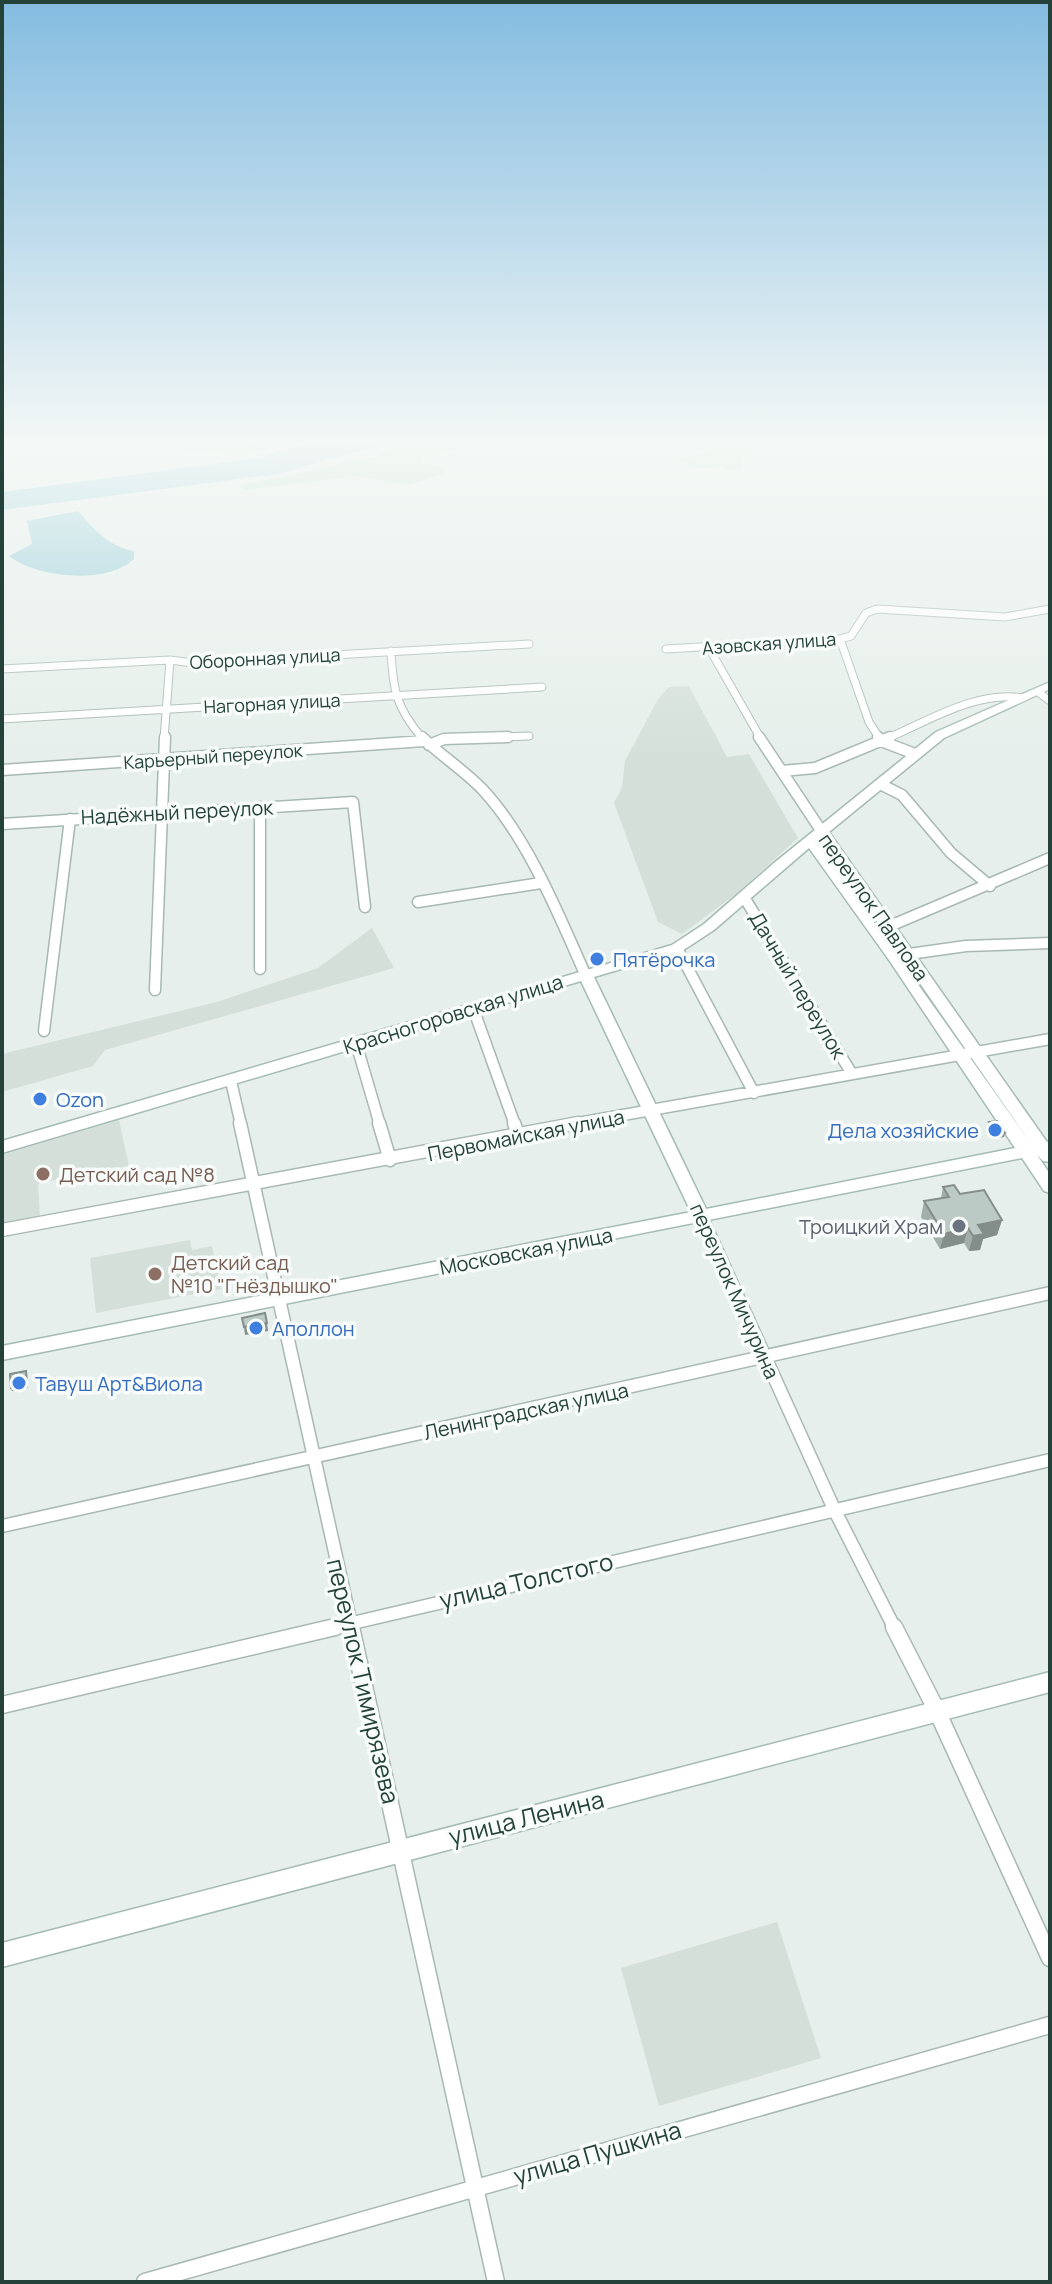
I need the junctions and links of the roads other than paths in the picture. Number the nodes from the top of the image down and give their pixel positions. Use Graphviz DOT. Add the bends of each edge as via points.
graph roads {
  1 [pos="1050,609"];
  2 [pos="840,639"];
  3 [pos="529,644"];
  4 [pos="709,648"];
  5 [pos="666,649"];
  6 [pos="391,651"];
  7 [pos="170,660"];
  8 [pos="2,669"];
  9 [pos="542,687"];
  10 [pos="1044,688"];
  11 [pos="396,696"];
  12 [pos="1023,698"];
  13 [pos="1050,701"];
  14 [pos="168,709"];
  15 [pos="2,719"];
  16 [pos="529,736"];
  17 [pos="881,741"];
  18 [pos="426,743"];
  19 [pos="915,754"];
  20 [pos="163,759"];
  21 [pos="2,770"];
  22 [pos="782,771"];
  23 [pos="880,784"];
  24 [pos="260,807"];
  25 [pos="162,813"];
  26 [pos="70,819"];
  27 [pos="2,824"];
  28 [pos="816,836"];
  29 [pos="1050,858"];
  30 [pos="541,883"];
  31 [pos="990,886"];
  32 [pos="744,897"];
  33 [pos="418,902"];
  34 [pos="365,907"];
  35 [pos="879,926"];
  36 [pos="1050,943"];
  37 [pos="677,948"];
  38 [pos="900,956"];
  39 [pos="260,969"];
  40 [pos="585,974"];
  41 [pos="155,990"];
  42 [pos="473,1008"];
  43 [pos="44,1031"];
  44 [pos="1050,1039"];
  45 [pos="356,1043"];
  46 [pos="967,1052"];
  47 [pos="852,1074"];
  48 [pos="231,1081"];
  49 [pos="754,1093"];
  50 [pos="652,1111"];
  51 [pos="519,1137"];
  52 [pos="2,1147"];
  53 [pos="1026,1152"];
  54 [pos="1048,1152"];
  55 [pos="390,1160"];
  56 [pos="254,1184"];
  57 [pos="1050,1187"];
  58 [pos="701,1216"];
  59 [pos="2,1230"];
  60 [pos="1050,1293"];
  61 [pos="278,1300"];
  62 [pos="2,1353"];
  63 [pos="765,1360"];
  64 [pos="313,1456"];
  65 [pos="1050,1460"];
  66 [pos="834,1509"];
  67 [pos="2,1526"];
  68 [pos="351,1621"];
  69 [pos="1050,1682"];
  70 [pos="2,1705"];
  71 [pos="937,1711"];
  72 [pos="402,1849"];
  73 [pos="2,1955"];
  74 [pos="1050,1958"];
  75 [pos="1050,2025"];
  76 [pos="476,2186"];
  77 [pos="145,2282"];
  78 [pos="496,2282"];
  1 -- 2 [label="street, Азовская улица" via="1005,617 877,609 866,613 851,636"];
  2 -- 4 [label="street, Азовская улица"];
  2 -- 17 [label="street" via="861,702"];
  3 -- 6 [label="street, Оборонная улица"];
  4 -- 5 [label="street, Азовская улица"];
  4 -- 22 [label="street, переулок Павлова"];
  6 -- 7 [label="street, Оборонная улица"];
  6 -- 11 [label="street, переулок Мичурина"];
  7 -- 8 [label="street, Оборонная улица"];
  7 -- 14 [label="street"];
  9 -- 11 [label="street, Нагорная улица"];
  10 -- 12 [label="street, Красногоровская улица"];
  10 -- 13 [label="street"];
  11 -- 14 [label="street, Нагорная улица"];
  11 -- 18 [label="street, переулок Мичурина"];
  12 -- 17 [label="street, Красногоровская улица" via="979,700"];
  12 -- 19 [label="street, Красногоровская улица" via="940,735"];
  14 -- 15 [label="street, Нагорная улица"];
  14 -- 20 [label="street"];
  16 -- 18 [label="street, Карьерный переулок"];
  17 -- 19 [label="street"];
  17 -- 22 [label="street, Красногоровская улица" via="815,768"];
  18 -- 20 [label="street, Карьерный переулок"];
  18 -- 30 [label="street, переулок Мичурина" via="495,804"];
  19 -- 23 [label="street, Красногоровская улица"];
  20 -- 21 [label="street, Карьерный переулок"];
  20 -- 25 [label="street"];
  22 -- 28 [label="street, переулок Павлова"];
  23 -- 28 [label="street, Красногоровская улица"];
  23 -- 31 [label="street" via="902,795 951,853"];
  24 -- 25 [label="street, Надёжный переулок"];
  24 -- 34 [label="street, Надёжный переулок" via="353,802"];
  24 -- 39 [label="street"];
  25 -- 26 [label="street, Надёжный переулок"];
  25 -- 41 [label="street"];
  26 -- 27 [label="street, Надёжный переулок"];
  26 -- 43 [label="street"];
  28 -- 32 [label="street, Красногоровская улица"];
  28 -- 35 [label="street, переулок Павлова"];
  29 -- 31 [label="street"];
  30 -- 33 [label="street"];
  30 -- 40 [label="street, переулок Мичурина"];
  31 -- 35 [label="street"];
  32 -- 37 [label="street, Красногоровская улица"];
  32 -- 47 [label="street, Дачный переулок"];
  35 -- 38 [label="street, переулок Павлова"];
  36 -- 38 [label="street" via="966,946"];
  37 -- 40 [label="street, Красногоровская улица"];
  37 -- 49 [label="street"];
  38 -- 46 [label="street, переулок Павлова"];
  40 -- 42 [label="street, Красногоровская улица"];
  40 -- 50 [label="street, переулок Мичурина"];
  42 -- 45 [label="street, Красногоровская улица"];
  42 -- 51 [label="street"];
  44 -- 46 [label="street, Первомайская улица"];
  45 -- 48 [label="street, Красногоровская улица"];
  45 -- 55 [label="street"];
  46 -- 47 [label="street, Первомайская улица"];
  46 -- 53 [label="street, переулок Павлова"];
  46 -- 54 [label="street, переулок Павлова"];
  47 -- 49 [label="street, Первомайская улица"];
  48 -- 52 [label="street, Красногоровская улица"];
  48 -- 56 [label="street, переулок Тимирязева"];
  49 -- 50 [label="street, Первомайская улица"];
  50 -- 51 [label="street, Первомайская улица"];
  50 -- 58 [label="street, переулок Мичурина"];
  51 -- 55 [label="street, Первомайская улица"];
  53 -- 54 [label="street, Московская улица"];
  53 -- 57 [label="street, переулок Павлова"];
  53 -- 58 [label="street, Московская улица"];
  55 -- 56 [label="street, Первомайская улица"];
  56 -- 59 [label="street, Первомайская улица"];
  56 -- 61 [label="street, переулок Тимирязева"];
  58 -- 61 [label="street, Московская улица"];
  58 -- 63 [label="street, переулок Мичурина"];
  60 -- 63 [label="street, Ленинградская улица"];
  61 -- 62 [label="street, Московская улица"];
  61 -- 64 [label="street, переулок Тимирязева"];
  63 -- 64 [label="street, Ленинградская улица"];
  63 -- 66 [label="street, переулок Мичурина"];
  64 -- 67 [label="street, Ленинградская улица"];
  64 -- 68 [label="street, переулок Тимирязева"];
  65 -- 66 [label="street, улица Толстого"];
  66 -- 68 [label="street, улица Толстого"];
  66 -- 71 [label="street, переулок Мичурина"];
  68 -- 70 [label="street, улица Толстого"];
  68 -- 72 [label="street, переулок Тимирязева"];
  69 -- 71 [label="street, улица Ленина"];
  71 -- 72 [label="street, улица Ленина"];
  71 -- 74 [label="street, переулок Мичурина"];
  72 -- 73 [label="street, улица Ленина"];
  72 -- 76 [label="street, переулок Тимирязева"];
  75 -- 76 [label="street, улица Пушкина"];
  76 -- 77 [label="street, улица Пушкина"];
  76 -- 78 [label="street, переулок Тимирязева"];
}
